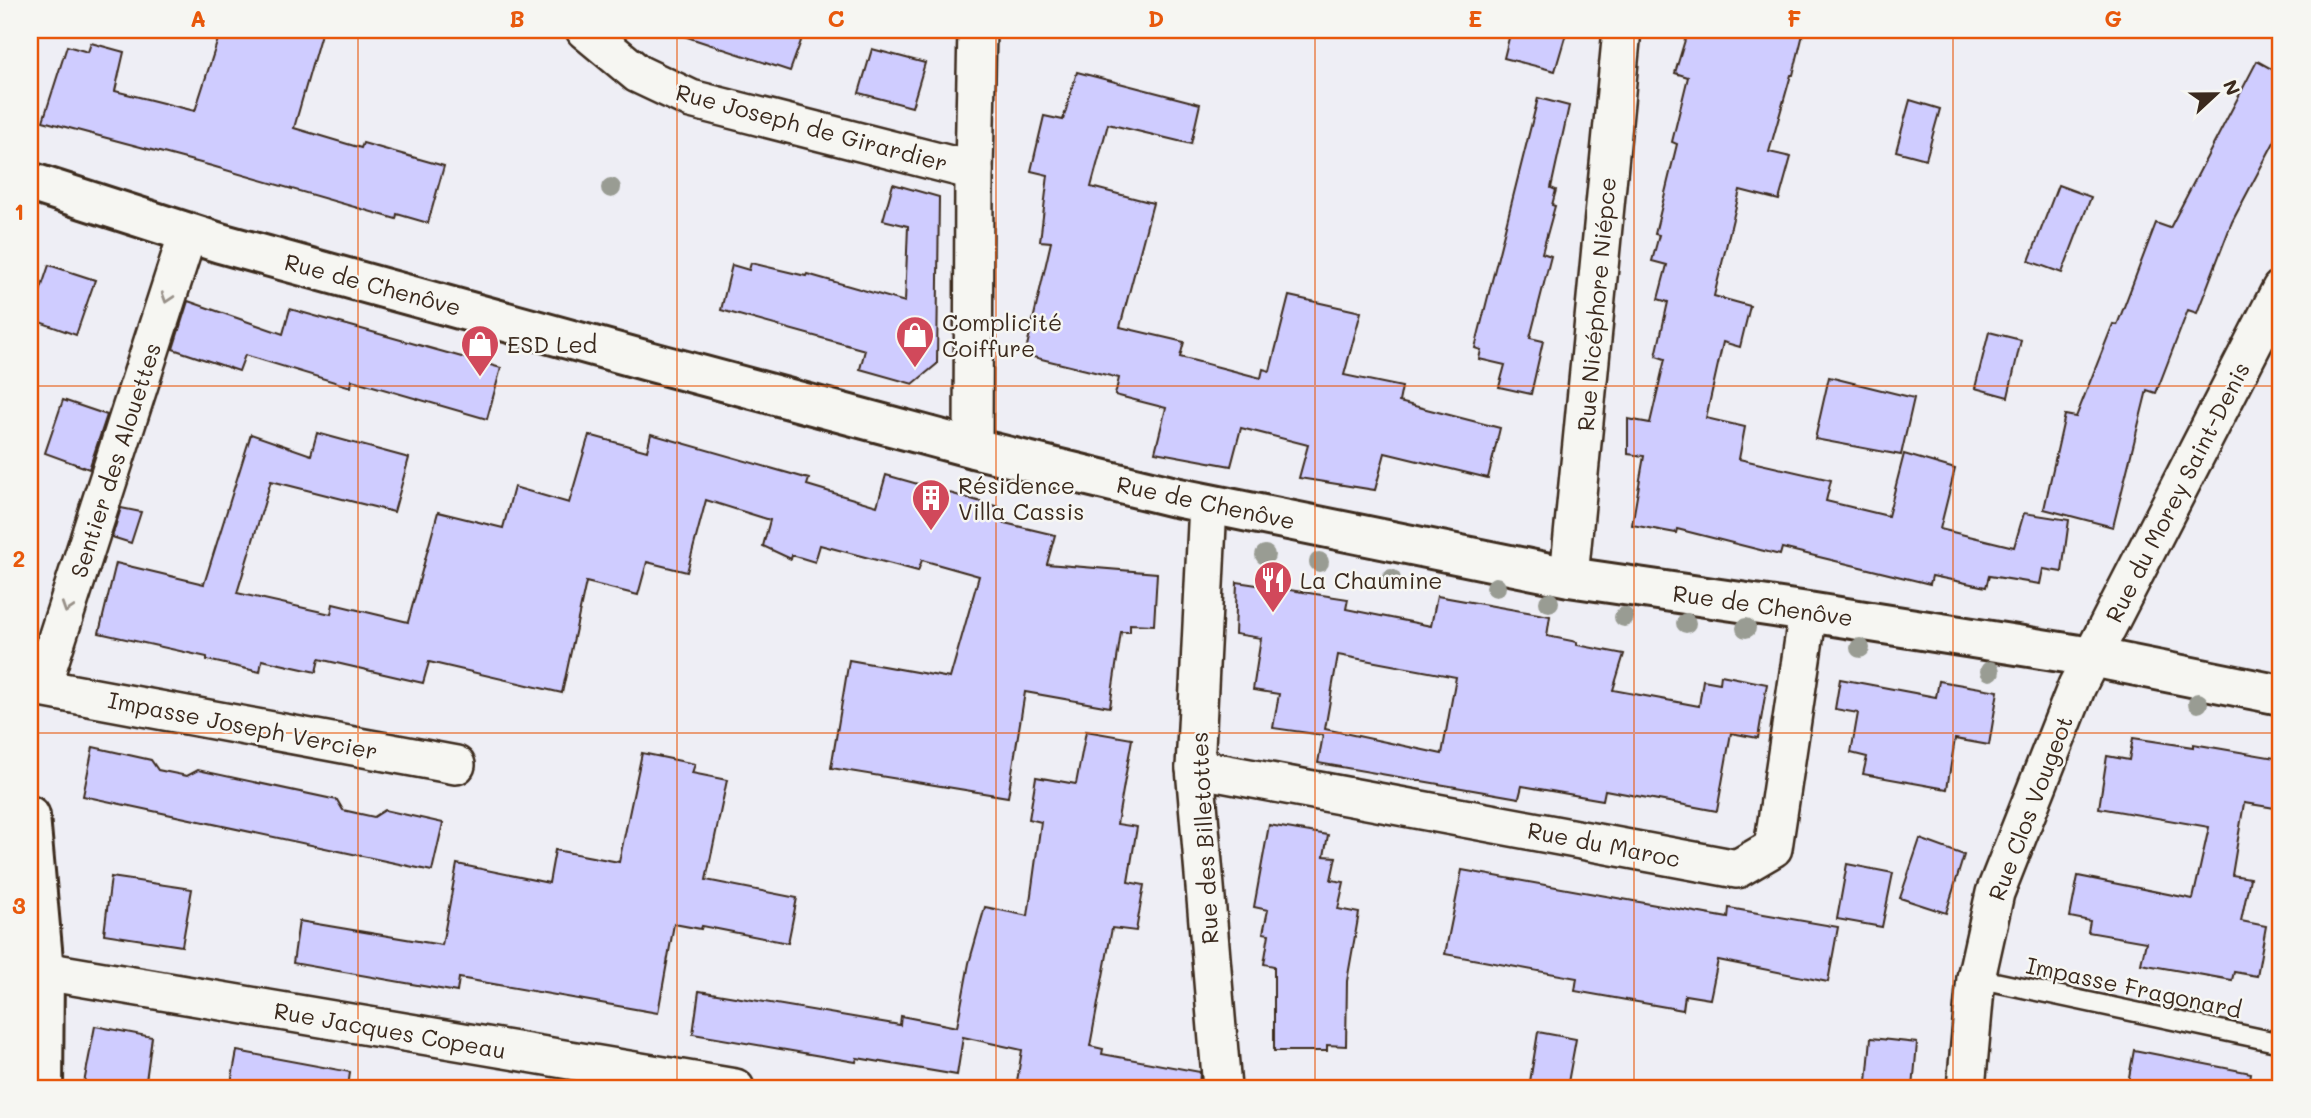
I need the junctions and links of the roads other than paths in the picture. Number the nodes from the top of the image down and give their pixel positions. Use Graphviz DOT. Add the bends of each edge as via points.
graph roads {
  1 [pos="585,30"];
  2 [pos="977,30"];
  3 [pos="1622,30"];
  4 [pos="974,171"];
  5 [pos="30,182"];
  6 [pos="188,233"];
  7 [pos="2281,289"];
  8 [pos="973,448"];
  9 [pos="1208,503"];
  10 [pos="1569,577"];
  11 [pos="1808,611"];
  12 [pos="2092,657"];
  13 [pos="36,689"];
  14 [pos="2281,695"];
  15 [pos="456,765"];
  16 [pos="1195,768"];
  17 [pos="30,816"];
  18 [pos="44,971"];
  19 [pos="1976,978"];
  20 [pos="2281,1043"];
  21 [pos="43,1088"];
  22 [pos="735,1088"];
  23 [pos="1222,1088"];
  24 [pos="1966,1088"];
  1 -- 4 [label="street, Rue Joseph de Girardier" via="638,74 691,99"];
  2 -- 4 [label="street"];
  3 -- 10 [label="street, Rue Nicéphore Niépce"];
  4 -- 8 [label="street"];
  5 -- 6 [label="street, Rue de Chenôve"];
  6 -- 8 [label="street, Rue de Chenôve"];
  6 -- 13 [label="street, Sentier des Alouettes, one-way"];
  7 -- 12 [label="street, Rue du Morey Saint-Denis"];
  8 -- 9 [label="street, Rue de Chenôve"];
  9 -- 10 [label="street, Rue de Chenôve"];
  9 -- 16 [label="street, Rue des Billetottes"];
  10 -- 11 [label="street, Rue de Chenôve"];
  11 -- 12 [label="street, Rue de Chenôve"];
  11 -- 16 [label="street, Rue du Maroc" via="1773,848 1737,869"];
  12 -- 14 [label="street, Rue de Chenôve"];
  12 -- 19 [label="street, Rue Clos Vougeot" via="1995,893"];
  13 -- 15 [label="street, Impasse Joseph Vercier"];
  16 -- 23 [label="street, Rue des Billetottes"];
  17 -- 18 [label="street"];
  18 -- 21 [label="street"];
  18 -- 22 [label="street, Rue Jacques Copeau"];
  19 -- 20 [label="lane, Impasse Fragonard"];
  19 -- 24 [label="street, Rue Clos Vougeot"];
}
